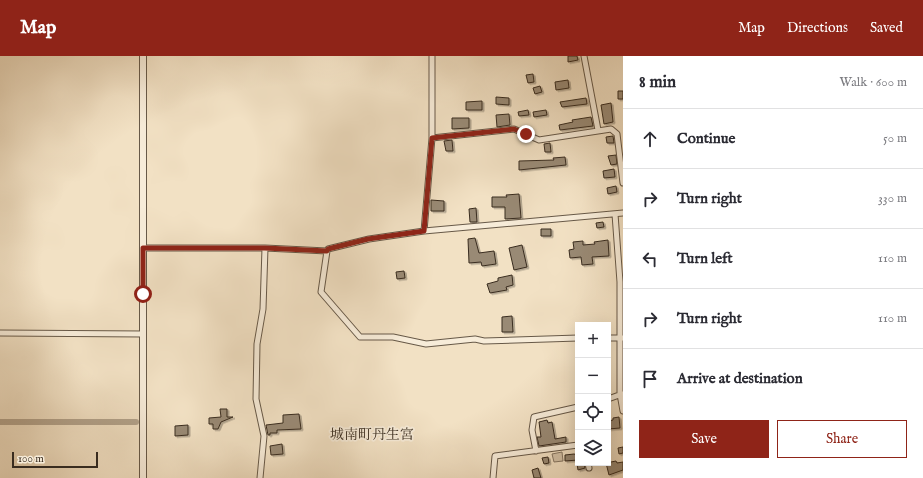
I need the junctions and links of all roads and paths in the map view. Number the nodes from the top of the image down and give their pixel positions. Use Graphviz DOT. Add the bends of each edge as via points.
graph roads {
  1 [pos="143,56"];
  2 [pos="432,56"];
  3 [pos="584,56"];
  4 [pos="598,130"];
  5 [pos="432,138"];
  6 [pos="621,159"];
  7 [pos="623,183"];
  8 [pos="623,213"];
  9 [pos="615,214"];
  10 [pos="424,231"];
  11 [pos="143,248"];
  12 [pos="265,248"];
  13 [pos="327,251"];
  14 [pos="0,333"];
  15 [pos="143,334"];
  16 [pos="575,338"];
  17 [pos="611,338"];
  18 [pos="622,338"];
  19 [pos="622,394"];
  20 [pos="611,398"];
  21 [pos="575,408"];
  22 [pos="623,411"];
  23 [pos="575,445"];
  24 [pos="536,451"];
  25 [pos="143,478"];
  26 [pos="260,478"];
  27 [pos="493,478"];
  1 -- 11 [label="street"];
  2 -- 5 [label="street"];
  3 -- 4 [label="street"];
  4 -- 5 [label="street" via="539,140 514,129"];
  4 -- 6 [label="street" via="611,129 616,132"];
  5 -- 10 [label="street"];
  6 -- 7 [label="street"];
  8 -- 9 [label="street"];
  9 -- 10 [label="street"];
  9 -- 18 [label="street"];
  10 -- 13 [label="street" via="368,239"];
  11 -- 12 [label="street"];
  11 -- 15 [label="street"];
  12 -- 13 [label="street"];
  12 -- 26 [label="street" via="263,309 257,344 256,399 264,436"];
  13 -- 16 [label="street" via="321,292 360,337 393,337 426,344 475,339 484,341"];
  14 -- 15 [label="street"];
  15 -- 25 [label="street"];
  17 -- 18 [label="street"];
  18 -- 19 [label="street"];
  19 -- 20 [label="street"];
  19 -- 22 [label="street"];
  21 -- 24 [label="street" via="534,416 532,430"];
  23 -- 24 [label="street"];
  24 -- 27 [label="street" via="495,456"];
}
